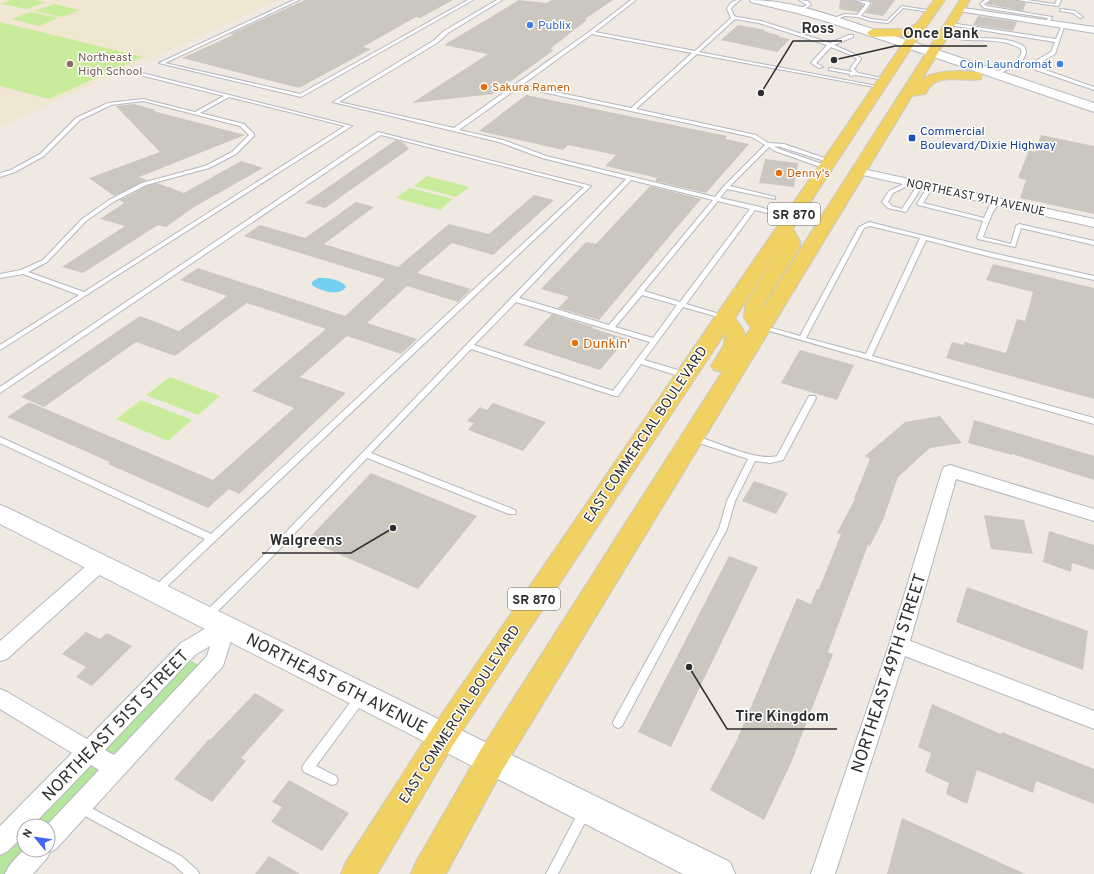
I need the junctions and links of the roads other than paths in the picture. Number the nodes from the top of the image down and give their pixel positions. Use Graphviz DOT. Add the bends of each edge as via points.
graph roads {
  1 [pos="297,0"];
  2 [pos="471,0"];
  3 [pos="500,0"];
  4 [pos="634,0"];
  5 [pos="738,0"];
  6 [pos="857,0"];
  7 [pos="940,0"];
  8 [pos="991,0"];
  9 [pos="1019,0"];
  10 [pos="1059,0"];
  11 [pos="760,2"];
  12 [pos="962,4"];
  13 [pos="800,5"];
  14 [pos="1061,10"];
  15 [pos="932,12"];
  16 [pos="858,16"];
  17 [pos="734,18"];
  18 [pos="832,20"];
  19 [pos="1080,21"];
  20 [pos="1048,22"];
  21 [pos="950,24"];
  22 [pos="1064,25"];
  23 [pos="920,27"];
  24 [pos="1094,30"];
  25 [pos="591,33"];
  26 [pos="873,33"];
  27 [pos="942,35"];
  28 [pos="851,36"];
  29 [pos="1058,41"];
  30 [pos="830,45"];
  31 [pos="905,48"];
  32 [pos="696,53"];
  33 [pos="929,56"];
  34 [pos="821,67"];
  35 [pos="831,69"];
  36 [pos="130,71"];
  37 [pos="856,74"];
  38 [pos="995,75"];
  39 [pos="976,76"];
  40 [pos="836,79"];
  41 [pos="883,83"];
  42 [pos="517,85"];
  43 [pos="1094,89"];
  44 [pos="906,93"];
  45 [pos="228,96"];
  46 [pos="1094,108"];
  47 [pos="632,110"];
  48 [pos="196,113"];
  49 [pos="1094,114"];
  50 [pos="455,130"];
  51 [pos="769,144"];
  52 [pos="855,151"];
  53 [pos="828,164"];
  54 [pos="0,176"];
  55 [pos="630,178"];
  56 [pos="920,185"];
  57 [pos="726,187"];
  58 [pos="717,198"];
  59 [pos="773,198"];
  60 [pos="997,202"];
  61 [pos="754,207"];
  62 [pos="986,220"];
  63 [pos="788,223"];
  64 [pos="1094,223"];
  65 [pos="825,225"];
  66 [pos="924,237"];
  67 [pos="1094,244"];
  68 [pos="23,272"];
  69 [pos="0,276"];
  70 [pos="1094,278"];
  71 [pos="639,292"];
  72 [pos="84,294"];
  73 [pos="514,298"];
  74 [pos="681,305"];
  75 [pos="724,317"];
  76 [pos="761,327"];
  77 [pos="610,328"];
  78 [pos="802,339"];
  79 [pos="654,341"];
  80 [pos="469,346"];
  81 [pos="0,348"];
  82 [pos="868,358"];
  83 [pos="639,361"];
  84 [pos="685,375"];
  85 [pos="0,391"];
  86 [pos="812,398"];
  87 [pos="1094,421"];
  88 [pos="0,440"];
  89 [pos="687,447"];
  90 [pos="365,454"];
  91 [pos="753,458"];
  92 [pos="512,512"];
  93 [pos="0,514"];
  94 [pos="1094,515"];
  95 [pos="211,538"];
  96 [pos="100,564"];
  97 [pos="155,592"];
  98 [pos="215,622"];
  99 [pos="899,645"];
  100 [pos="0,653"];
  101 [pos="362,696"];
  102 [pos="0,698"];
  103 [pos="1094,720"];
  104 [pos="618,723"];
  105 [pos="443,736"];
  106 [pos="89,751"];
  107 [pos="491,761"];
  108 [pos="116,768"];
  109 [pos="332,780"];
  110 [pos="80,807"];
  111 [pos="586,808"];
  112 [pos="56,832"];
  113 [pos="0,843"];
  114 [pos="32,858"];
  115 [pos="17,874"];
  116 [pos="194,874"];
  117 [pos="358,874"];
  118 [pos="428,874"];
  119 [pos="552,874"];
  120 [pos="718,874"];
  121 [pos="823,874"];
  1 -- 2 [label="lane" via="161,63 301,96"];
  3 -- 50 [label="lane" via="335,102"];
  4 -- 25 [label="lane"];
  5 -- 17 [label="lane" via="730,9"];
  6 -- 16 [label="lane" via="869,3"];
  7 -- 15 [label="main road, EAST COMMERCIAL BOULEVARD / SR 870"];
  8 -- 20 [label="lane" via="982,4 986,7 1050,16"];
  9 -- 10 [label="lane" via="1054,5 1057,5"];
  11 -- 13 [label="main road"];
  11 -- 28 [label="main road" via="788,15"];
  12 -- 20 [label="street"];
  12 -- 21 [label="main road, EAST COMMERCIAL BOULEVARD / SR 870"];
  13 -- 18 [label="main road"];
  14 -- 19 [label="lane" via="1074,12"];
  15 -- 16 [label="lane" via="902,7 888,22"];
  15 -- 23 [label="main road, EAST COMMERCIAL BOULEVARD / SR 870"];
  16 -- 18 [label="lane" via="844,15"];
  17 -- 30 [label="lane" via="759,22"];
  17 -- 32 [label="lane"];
  18 -- 26 [label="main road"];
  19 -- 22 [label="street"];
  19 -- 24 [label="street"];
  20 -- 22 [label="street"];
  21 -- 27 [label="main road, EAST COMMERCIAL BOULEVARD / SR 870"];
  21 -- 29 [label="lane"];
  22 -- 29 [label="lane"];
  23 -- 26 [label="main road" via="908,32"];
  23 -- 31 [label="main road, EAST COMMERCIAL BOULEVARD / SR 870"];
  25 -- 32 [label="lane"];
  25 -- 42 [label="lane"];
  26 -- 31 [label="main road"];
  27 -- 33 [label="main road, EAST COMMERCIAL BOULEVARD / SR 870"];
  27 -- 38 [label="lane" via="965,39 1002,40 1023,48 1024,53 1020,61"];
  28 -- 30 [label="lane"];
  28 -- 31 [label="main road"];
  29 -- 43 [label="lane" via="1053,53 1034,64 1035,68"];
  30 -- 34 [label="lane" via="813,63"];
  30 -- 37 [label="lane" via="860,58 852,69"];
  31 -- 33 [label="main road"];
  31 -- 41 [label="main road, EAST COMMERCIAL BOULEVARD / SR 870"];
  32 -- 40 [label="lane"];
  32 -- 47 [label="lane"];
  33 -- 38 [label="main road"];
  33 -- 39 [label="main road"];
  33 -- 44 [label="main road, EAST COMMERCIAL BOULEVARD / SR 870"];
  35 -- 37 [label="lane"];
  36 -- 45 [label="lane"];
  37 -- 40 [label="lane"];
  37 -- 41 [label="lane"];
  38 -- 46 [label="main road"];
  39 -- 44 [label="main road" via="936,77 920,91"];
  39 -- 49 [label="main road"];
  40 -- 41 [label="lane"];
  41 -- 52 [label="main road, EAST COMMERCIAL BOULEVARD / SR 870"];
  42 -- 47 [label="lane"];
  42 -- 50 [label="lane"];
  44 -- 52 [label="main road, EAST COMMERCIAL BOULEVARD / SR 870"];
  45 -- 48 [label="lane"];
  45 -- 72 [label="lane" via="349,126"];
  47 -- 51 [label="lane" via="754,136"];
  48 -- 54 [label="lane" via="143,100 110,104 78,119 42,155"];
  48 -- 68 [label="lane" via="242,125 252,135 234,152 207,167 144,184 111,201 84,220 45,261"];
  50 -- 55 [label="lane"];
  51 -- 53 [label="lane" via="777,150"];
  51 -- 57 [label="lane"];
  52 -- 53 [label="main road, EAST COMMERCIAL BOULEVARD / SR 870"];
  52 -- 56 [label="street, NORTHEAST 9TH AVENUE"];
  52 -- 65 [label="main road, EAST COMMERCIAL BOULEVARD / SR 870"];
  53 -- 63 [label="main road, EAST COMMERCIAL BOULEVARD / SR 870"];
  53 -- 65 [label="main road" via="836,166 839,178 819,214 821,222"];
  55 -- 58 [label="lane"];
  55 -- 73 [label="lane"];
  56 -- 56 [label="lane" via="891,192 885,202 904,211"];
  56 -- 60 [label="street, NORTHEAST 9TH AVENUE"];
  56 -- 62 [label="lane" via="920,204"];
  57 -- 58 [label="lane"];
  57 -- 59 [label="lane"];
  58 -- 61 [label="lane"];
  58 -- 71 [label="lane"];
  60 -- 62 [label="lane"];
  60 -- 64 [label="street, NORTHEAST 9TH AVENUE"];
  61 -- 63 [label="lane"];
  61 -- 74 [label="lane"];
  62 -- 67 [label="lane" via="980,238 1013,246 1019,226"];
  63 -- 75 [label="main road, EAST COMMERCIAL BOULEVARD / SR 870"];
  63 -- 76 [label="main road" via="791,247 752,313 753,320"];
  65 -- 76 [label="main road, EAST COMMERCIAL BOULEVARD / SR 870"];
  66 -- 70 [label="lane"];
  66 -- 78 [label="lane" via="876,225 862,227"];
  66 -- 82 [label="lane"];
  68 -- 69 [label="lane"];
  68 -- 72 [label="lane"];
  71 -- 74 [label="lane"];
  71 -- 77 [label="lane"];
  72 -- 81 [label="lane"];
  73 -- 77 [label="lane"];
  73 -- 80 [label="lane"];
  74 -- 75 [label="lane"];
  74 -- 79 [label="lane"];
  75 -- 84 [label="main road, EAST COMMERCIAL BOULEVARD / SR 870"];
  75 -- 89 [label="main road" via="734,331 735,341 683,427 680,436"];
  76 -- 78 [label="lane"];
  76 -- 89 [label="main road, EAST COMMERCIAL BOULEVARD / SR 870"];
  77 -- 79 [label="lane"];
  78 -- 82 [label="lane"];
  79 -- 83 [label="lane"];
  80 -- 83 [label="lane" via="615,394"];
  80 -- 90 [label="lane"];
  82 -- 87 [label="lane"];
  83 -- 84 [label="lane"];
  84 -- 105 [label="main road, EAST COMMERCIAL BOULEVARD / SR 870"];
  85 -- 95 [label="lane" via="380,133 588,186"];
  86 -- 91 [label="lane" via="780,458 767,461"];
  88 -- 95 [label="lane"];
  89 -- 91 [label="lane"];
  89 -- 107 [label="main road, EAST COMMERCIAL BOULEVARD / SR 870"];
  90 -- 92 [label="lane"];
  90 -- 98 [label="lane"];
  91 -- 104 [label="lane" via="731,501 722,529"];
  93 -- 96 [label="main road, NORTHEAST 6TH AVENUE"];
  94 -- 99 [label="street, NORTHEAST 49TH STREET" via="950,471"];
  95 -- 97 [label="lane"];
  96 -- 97 [label="main road, NORTHEAST 6TH AVENUE"];
  96 -- 100 [label="street"];
  97 -- 98 [label="main road, NORTHEAST 6TH AVENUE"];
  98 -- 101 [label="main road, NORTHEAST 6TH AVENUE"];
  98 -- 106 [label="street, NORTHEAST 51ST STREET"];
  98 -- 108 [label="street, NORTHEAST 51ST STREET" via="216,660"];
  99 -- 103 [label="street"];
  99 -- 121 [label="street, NORTHEAST 49TH STREET"];
  101 -- 105 [label="main road, NORTHEAST 6TH AVENUE"];
  101 -- 109 [label="lane" via="308,768"];
  102 -- 106 [label="street"];
  105 -- 107 [label="main road, NORTHEAST 6TH AVENUE"];
  105 -- 117 [label="main road, EAST COMMERCIAL BOULEVARD / SR 870"];
  106 -- 108 [label="street"];
  106 -- 113 [label="street, NORTHEAST 51ST STREET"];
  107 -- 111 [label="main road, NORTHEAST 6TH AVENUE"];
  107 -- 118 [label="main road, EAST COMMERCIAL BOULEVARD / SR 870"];
  108 -- 110 [label="street, NORTHEAST 51ST STREET"];
  110 -- 112 [label="street, NORTHEAST 51ST STREET"];
  110 -- 116 [label="lane" via="177,860"];
  111 -- 119 [label="lane"];
  111 -- 120 [label="main road, NORTHEAST 6TH AVENUE"];
  114 -- 115 [label="street"];
}
